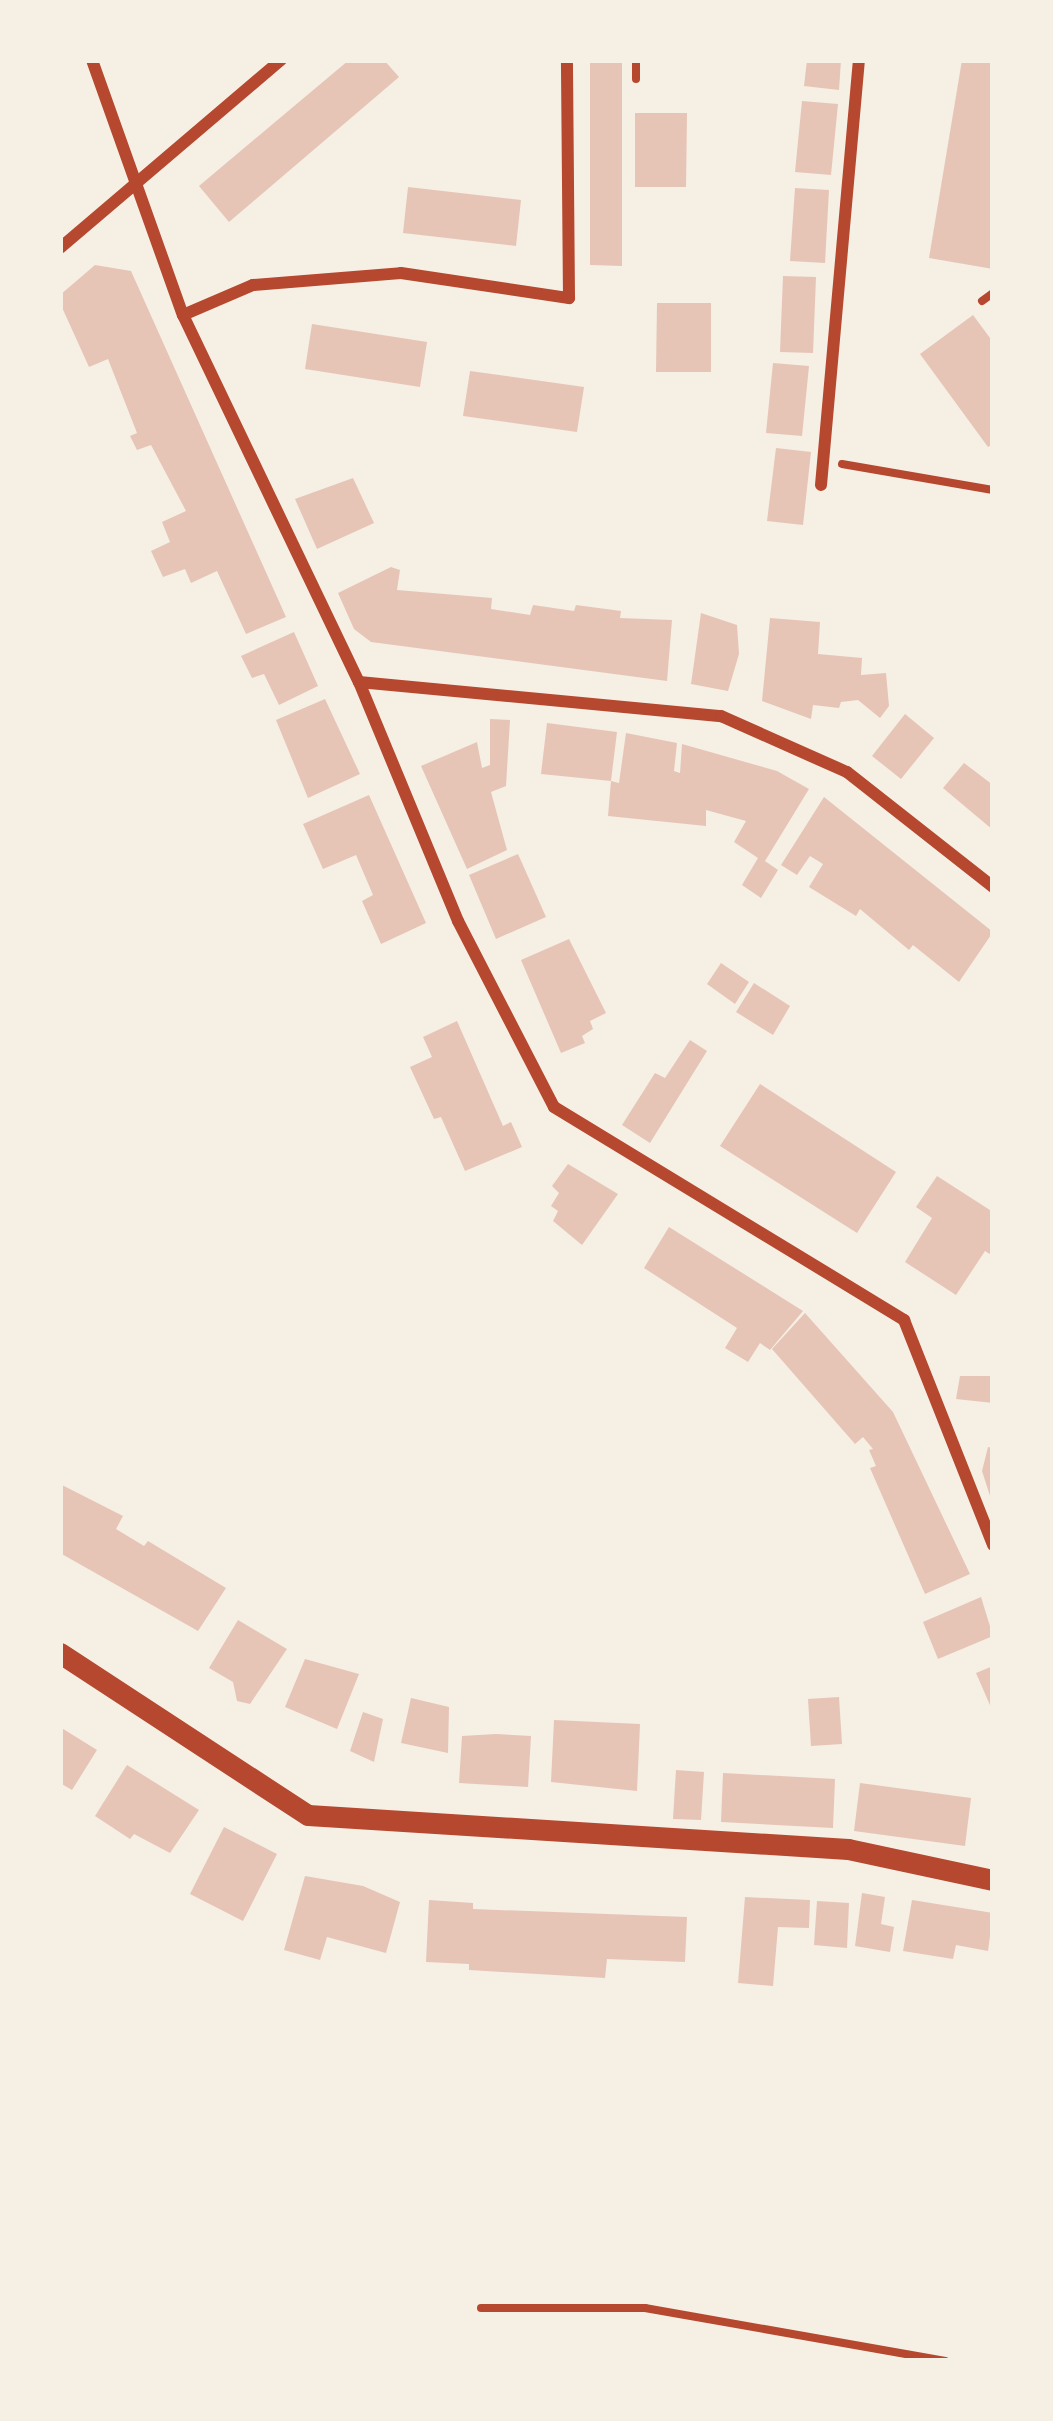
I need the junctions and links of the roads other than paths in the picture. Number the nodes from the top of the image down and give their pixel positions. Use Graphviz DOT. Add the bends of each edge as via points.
graph roads {
  1 [pos="92,60"];
  2 [pos="280,60"];
  3 [pos="567,60"];
  4 [pos="859,60"];
  5 [pos="137,183"];
  6 [pos="60,248"];
  7 [pos="183,315"];
  8 [pos="821,485"];
  9 [pos="359,682"];
  10 [pos="993,887"];
  11 [pos="993,1545"];
  12 [pos="60,1653"];
  13 [pos="993,1880"];
  1 -- 5 [label="street"];
  2 -- 5 [label="street"];
  3 -- 7 [label="street" via="569,298 400,273 253,285"];
  4 -- 8 [label="street"];
  5 -- 6 [label="street"];
  5 -- 7 [label="street"];
  7 -- 9 [label="street"];
  9 -- 10 [label="street" via="721,716 847,772"];
  9 -- 11 [label="street" via="458,921 554,1107 904,1320"];
  12 -- 13 [label="street" via="308,1815 848,1849"];
}
